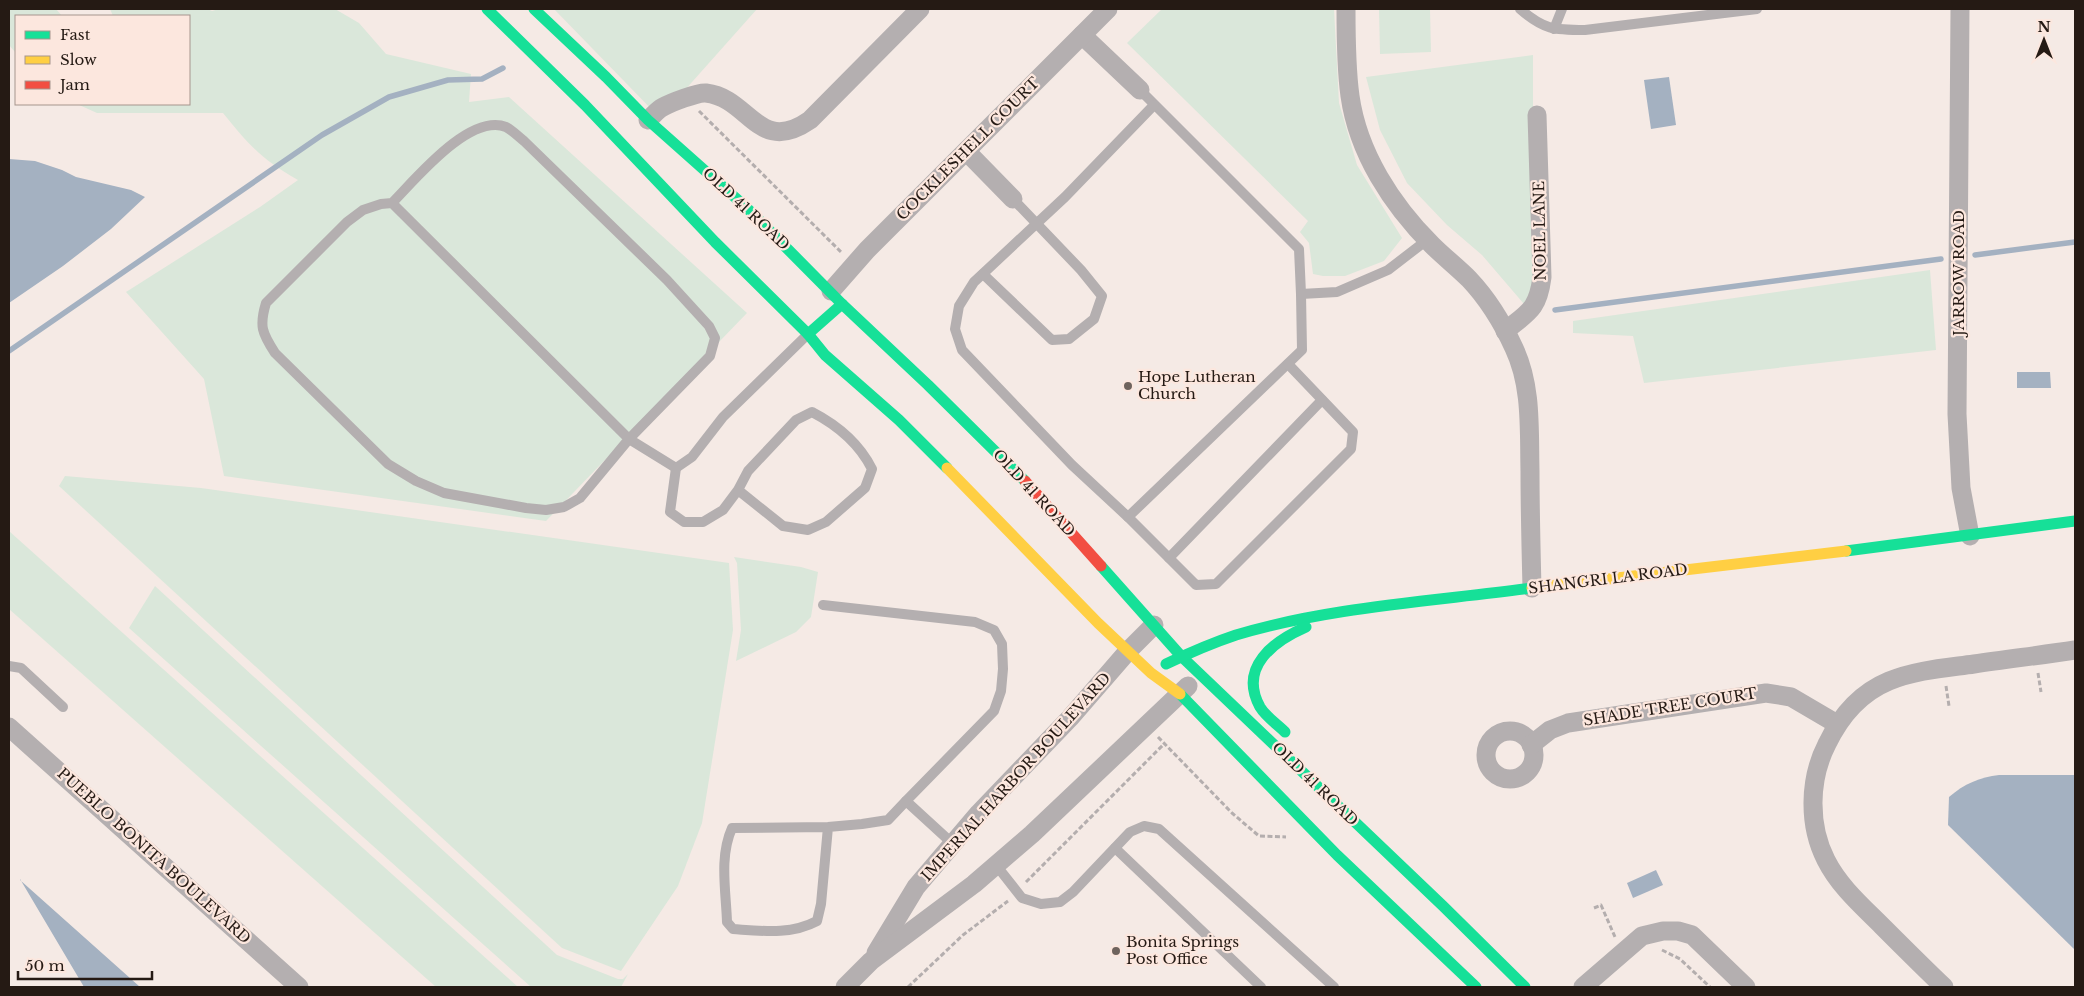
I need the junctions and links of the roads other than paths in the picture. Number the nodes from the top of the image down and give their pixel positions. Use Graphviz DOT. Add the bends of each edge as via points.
graph roads {
  1 [pos="487,9"];
  2 [pos="534,9"];
  3 [pos="920,9"];
  4 [pos="1108,9"];
  5 [pos="1346,9"];
  6 [pos="1520,9"];
  7 [pos="1562,9"];
  8 [pos="1757,9"];
  9 [pos="1960,9"];
  10 [pos="1554,29"];
  11 [pos="1082,35"];
  12 [pos="1140,90"];
  13 [pos="1154,105"];
  14 [pos="1537,115"];
  15 [pos="648,120"];
  16 [pos="966,151"];
  17 [pos="1012,199"];
  18 [pos="392,203"];
  19 [pos="1035,224"];
  20 [pos="1427,240"];
  21 [pos="983,274"];
  22 [pos="1301,294"];
  23 [pos="836,298"];
  24 [pos="1505,331"];
  25 [pos="808,334"];
  26 [pos="1288,364"];
  27 [pos="1322,400"];
  28 [pos="629,439"];
  29 [pos="676,468"];
  30 [pos="738,490"];
  31 [pos="1128,517"];
  32 [pos="2075,521"];
  33 [pos="1970,536"];
  34 [pos="1169,558"];
  35 [pos="1532,588"];
  36 [pos="823,605"];
  37 [pos="1330,616"];
  38 [pos="1154,625"];
  39 [pos="2075,650"];
  40 [pos="1128,651"];
  41 [pos="1181,656"];
  42 [pos="9,666"];
  43 [pos="1151,673"];
  44 [pos="1200,675"];
  45 [pos="1180,694"];
  46 [pos="62,707"];
  47 [pos="1837,724"];
  48 [pos="9,727"];
  49 [pos="1292,740"];
  50 [pos="1531,745"];
  51 [pos="906,801"];
  52 [pos="828,827"];
  53 [pos="953,844"];
  54 [pos="1115,848"];
  55 [pos="996,865"];
  56 [pos="1418,865"];
  57 [pos="1443,906"];
  58 [pos="872,961"];
  59 [pos="299,987"];
  60 [pos="845,987"];
  61 [pos="1261,987"];
  62 [pos="1334,987"];
  63 [pos="1476,987"];
  64 [pos="1525,987"];
  65 [pos="1583,987"];
  66 [pos="1746,987"];
  67 [pos="1944,987"];
  1 -- 25 [label="street"];
  2 -- 15 [label="street, OLD 41 ROAD"];
  3 -- 15 [label="street" via="810,120 797,129 767,130 721,97 705,93 693,94 663,107"];
  4 -- 11 [label="street, COCKLESHELL COURT"];
  5 -- 20 [label="street" via="1350,97 1364,146 1393,200"];
  6 -- 10 [label="lane" via="1540,25"];
  7 -- 10 [label="lane"];
  8 -- 10 [label="lane" via="1585,30"];
  9 -- 33 [label="street, JARROW ROAD" via="1957,414 1961,488"];
  11 -- 12 [label="street"];
  11 -- 16 [label="street, COCKLESHELL COURT"];
  12 -- 13 [label="lane"];
  13 -- 19 [label="lane"];
  13 -- 22 [label="lane" via="1299,249"];
  14 -- 24 [label="street, NOEL LANE" via="1540,294 1532,310"];
  15 -- 23 [label="street, OLD 41 ROAD" via="747,208"];
  16 -- 17 [label="street"];
  16 -- 23 [label="street, COCKLESHELL COURT" via="868,250"];
  17 -- 19 [label="lane"];
  18 -- 28 [label="lane"];
  18 -- 28 [label="lane" via="450,146 471,132 488,125 506,127 667,280 709,326 715,338 710,356"];
  18 -- 28 [label="lane" via="363,210 347,222 266,303 261,320 264,336 275,352 388,464 444,493 526,508 546,510 564,507 580,498"];
  19 -- 21 [label="lane"];
  19 -- 21 [label="lane" via="1082,270 1102,296 1094,319 1069,339 1052,340"];
  20 -- 22 [label="lane" via="1388,270 1337,292"];
  20 -- 24 [label="street" via="1469,279"];
  21 -- 31 [label="lane" via="959,306 955,329 962,350 1072,465"];
  22 -- 26 [label="lane" via="1302,350"];
  23 -- 25 [label="street"];
  23 -- 38 [label="street, OLD 41 ROAD" via="1037,493"];
  24 -- 35 [label="street" via="1527,387"];
  25 -- 29 [label="lane" via="723,417 692,457"];
  25 -- 40 [label="street" via="825,355 899,420"];
  26 -- 27 [label="lane"];
  26 -- 31 [label="lane"];
  27 -- 34 [label="lane"];
  27 -- 34 [label="lane" via="1353,432 1351,449 1216,584 1196,585"];
  28 -- 29 [label="lane"];
  29 -- 30 [label="lane" via="670,512 684,522 703,522 723,510"];
  30 -- 30 [label="lane" via="748,471 796,420 812,412 832,422 864,452 872,469 865,488 826,522 808,530 783,526"];
  31 -- 34 [label="lane"];
  32 -- 33 [label="street, SHANGRI LA ROAD"];
  33 -- 35 [label="street, SHANGRI LA ROAD"];
  35 -- 37 [label="street, SHANGRI LA ROAD"];
  36 -- 51 [label="lane" via="975,622 994,630 1002,644 1004,669 994,711"];
  37 -- 41 [label="street, SHANGRI LA ROAD" via="1283,622 1234,635"];
  37 -- 49 [label="street" via="1266,650 1254,677 1255,693 1261,707"];
  38 -- 40 [label="street, IMPERIAL HARBOR BOULEVARD"];
  38 -- 41 [label="street, OLD 41 ROAD"];
  39 -- 47 [label="street" via="1906,675 1869,692"];
  40 -- 43 [label="street"];
  40 -- 53 [label="street, IMPERIAL HARBOR BOULEVARD"];
  41 -- 43 [label="street, SHANGRI LA ROAD"];
  41 -- 44 [label="street, OLD 41 ROAD"];
  42 -- 46 [label="lane" via="21,668"];
  43 -- 45 [label="street"];
  44 -- 45 [label="street, IMPERIAL HARBOR BOULEVARD"];
  44 -- 57 [label="street, OLD 41 ROAD"];
  45 -- 55 [label="street, IMPERIAL HARBOR BOULEVARD"];
  45 -- 63 [label="street" via="1337,855"];
  47 -- 50 [label="street, SHADE TREE COURT" via="1791,697 1766,693 1568,723 1550,730"];
  47 -- 67 [label="street" via="1819,760 1812,808 1816,833 1826,860 1853,898"];
  48 -- 59 [label="street, PUEBLO BONITA BOULEVARD"];
  51 -- 52 [label="lane" via="888,820"];
  51 -- 53 [label="lane"];
  52 -- 52 [label="lane" via="732,828 726,841 724,859 727,922 733,929 792,930 817,921"];
  53 -- 58 [label="street, IMPERIAL HARBOR BOULEVARD" via="916,887"];
  54 -- 55 [label="lane" via="1060,902 1041,904 1022,898"];
  54 -- 61 [label="lane"];
  54 -- 62 [label="lane" via="1130,832 1144,826 1159,829"];
  55 -- 58 [label="street, IMPERIAL HARBOR BOULEVARD"];
  56 -- 57 [label="street"];
  57 -- 64 [label="street, OLD 41 ROAD"];
  58 -- 60 [label="street, IMPERIAL HARBOR BOULEVARD"];
  65 -- 66 [label="street" via="1642,936 1678,931 1692,935"];
}
